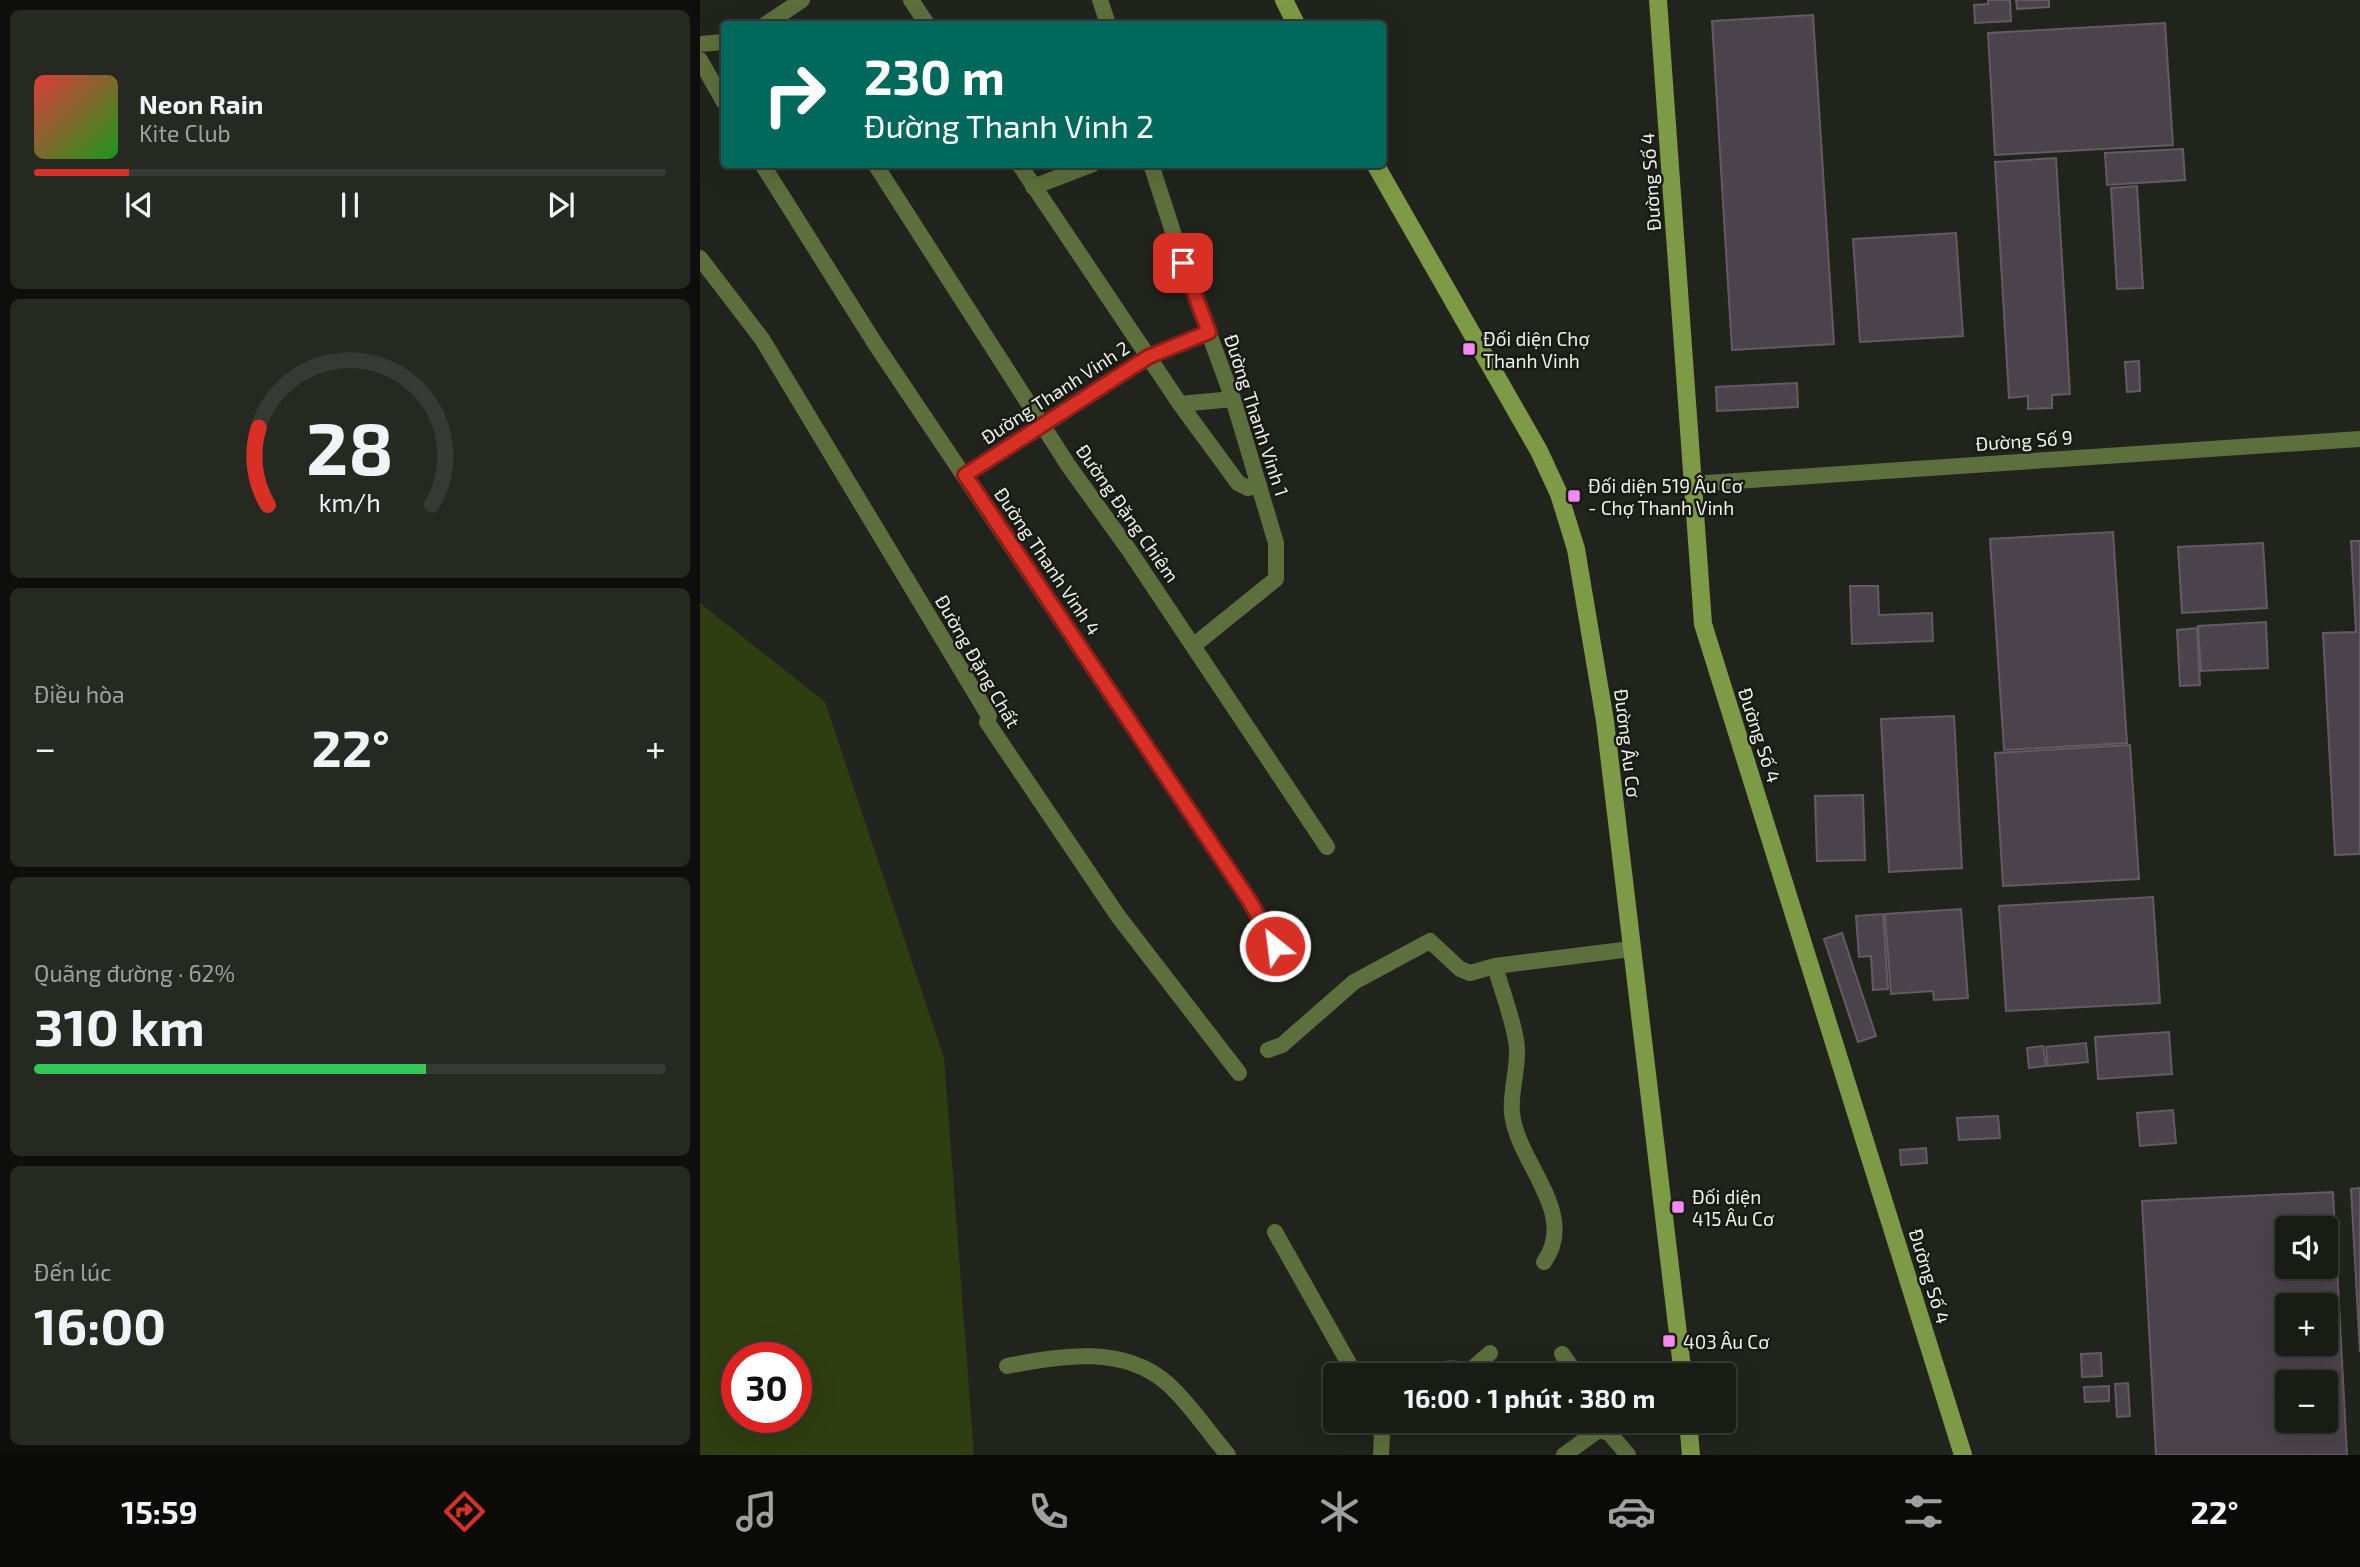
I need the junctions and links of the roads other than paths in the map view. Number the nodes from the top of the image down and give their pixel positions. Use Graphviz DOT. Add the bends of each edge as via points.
graph roads {
  1 [pos="802,0"];
  2 [pos="911,0"];
  3 [pos="1100,0"];
  4 [pos="1284,0"];
  5 [pos="1658,0"];
  6 [pos="777,21"];
  7 [pos="925,21"];
  8 [pos="1107,21"];
  9 [pos="1294,21"];
  10 [pos="721,42"];
  11 [pos="700,44"];
  12 [pos="700,60"];
  13 [pos="721,97"];
  14 [pos="765,168"];
  15 [pos="878,168"];
  16 [pos="1021,168"];
  17 [pos="1083,168"];
  18 [pos="1152,168"];
  19 [pos="1377,168"];
  20 [pos="1033,187"];
  21 [pos="700,258"];
  22 [pos="1209,332"];
  23 [pos="1148,357"];
  24 [pos="1233,399"];
  25 [pos="1180,404"];
  26 [pos="1043,425"];
  27 [pos="2360,439"];
  28 [pos="965,475"];
  29 [pos="1692,484"];
  30 [pos="1259,485"];
  31 [pos="1193,646"];
  32 [pos="1327,847"];
  33 [pos="1275,946"];
  34 [pos="1631,949"];
  35 [pos="1495,966"];
  36 [pos="1268,1050"];
  37 [pos="1239,1073"];
  38 [pos="1275,1232"];
  39 [pos="1544,1262"];
  40 [pos="1490,1353"];
  41 [pos="1562,1354"];
  42 [pos="1349,1363"];
  43 [pos="1479,1363"];
  44 [pos="1569,1363"];
  45 [pos="1681,1363"];
  46 [pos="1007,1366"];
  47 [pos="1381,1433"];
  48 [pos="1594,1433"];
  49 [pos="1614,1433"];
  50 [pos="1689,1433"];
  51 [pos="1228,1455"];
  52 [pos="1381,1455"];
  53 [pos="1564,1455"];
  54 [pos="1628,1455"];
  55 [pos="1691,1455"];
  56 [pos="1964,1455"];
  1 -- 6 [label="street"];
  2 -- 7 [label="street"];
  3 -- 8 [label="street"];
  4 -- 9 [label="street"];
  5 -- 29 [label="street, Đường Số 4"];
  10 -- 11 [label="street"];
  12 -- 13 [label="street"];
  14 -- 28 [label="street, Đường Thanh Vinh 4"];
  15 -- 26 [label="street, Đường Đặng Chiêm"];
  16 -- 20 [label="street"];
  17 -- 20 [label="street"];
  18 -- 22 [label="street, Đường Thanh Vinh 1"];
  19 -- 34 [label="street, Đường Âu Cơ" via="1559,494 1576,549 1605,721"];
  20 -- 23 [label="street"];
  21 -- 37 [label="street, Đường Đặng Chất" via="762,339 989,716 987,722 1118,916"];
  22 -- 23 [label="street, Đường Thanh Vinh 2"];
  22 -- 24 [label="street, Đường Thanh Vinh 1"];
  23 -- 25 [label="street"];
  23 -- 26 [label="street, Đường Thanh Vinh 2"];
  24 -- 25 [label="street"];
  24 -- 30 [label="street, Đường Thanh Vinh 1"];
  25 -- 30 [label="street" via="1238,483 1248,488"];
  26 -- 28 [label="street, Đường Thanh Vinh 2"];
  26 -- 31 [label="street, Đường Đặng Chiêm"];
  27 -- 29 [label="street, Đường Số 9"];
  28 -- 33 [label="street, Đường Thanh Vinh 4" via="1249,900"];
  29 -- 56 [label="street, Đường Số 4" via="1703,624"];
  30 -- 31 [label="street, Đường Thanh Vinh 1" via="1276,543 1276,579"];
  31 -- 32 [label="street, Đường Đặng Chiêm"];
  34 -- 35 [label="street"];
  34 -- 45 [label="street, Đường Âu Cơ"];
  35 -- 36 [label="street" via="1470,973 1430,941 1354,982 1282,1045"];
  35 -- 39 [label="street" via="1517,1047 1512,1114 1552,1208 1553,1250"];
  38 -- 42 [label="street"];
  40 -- 43 [label="street"];
  41 -- 44 [label="street"];
  46 -- 51 [label="street" via="1089,1355 1116,1358 1167,1383"];
  47 -- 52 [label="street"];
  48 -- 53 [label="street"];
  49 -- 54 [label="street"];
  50 -- 55 [label="street"];
}
